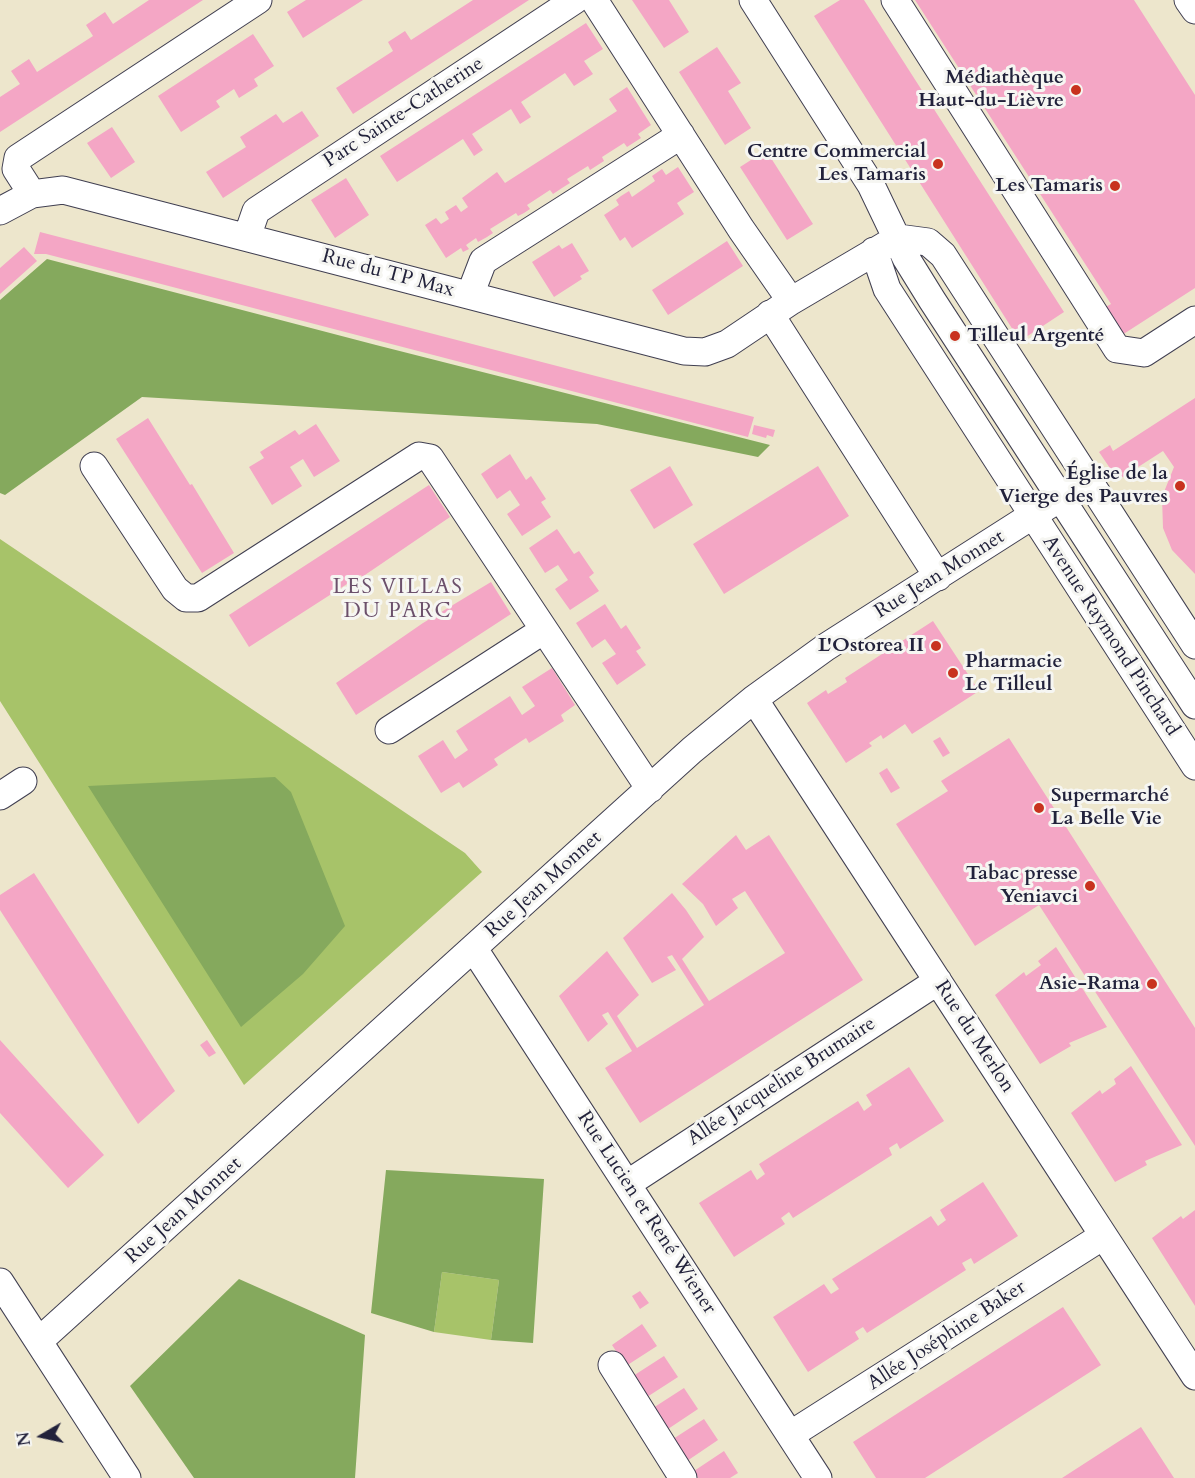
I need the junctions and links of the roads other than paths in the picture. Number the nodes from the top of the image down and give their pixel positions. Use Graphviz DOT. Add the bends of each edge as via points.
graph roads {
  1 [pos="258,0"];
  2 [pos="575,0"];
  3 [pos="594,0"];
  4 [pos="895,0"];
  5 [pos="1188,0"];
  6 [pos="757,2"];
  7 [pos="1195,10"];
  8 [pos="681,135"];
  9 [pos="32,194"];
  10 [pos="0,211"];
  11 [pos="247,237"];
  12 [pos="898,238"];
  13 [pos="874,251"];
  14 [pos="470,295"];
  15 [pos="781,307"];
  16 [pos="1195,320"];
  17 [pos="94,466"];
  18 [pos="1088,480"];
  19 [pos="1061,497"];
  20 [pos="1032,516"];
  21 [pos="938,577"];
  22 [pos="544,630"];
  23 [pos="1195,645"];
  24 [pos="754,699"];
  25 [pos="1195,705"];
  26 [pos="388,730"];
  27 [pos="1195,766"];
  28 [pos="23,781"];
  29 [pos="651,789"];
  30 [pos="0,796"];
  31 [pos="474,949"];
  32 [pos="938,981"];
  33 [pos="627,1184"];
  34 [pos="1104,1236"];
  35 [pos="0,1282"];
  36 [pos="39,1341"];
  37 [pos="612,1365"];
  38 [pos="1195,1376"];
  39 [pos="790,1436"];
  40 [pos="127,1478"];
  41 [pos="683,1478"];
  42 [pos="818,1478"];
  1 -- 9 [label="street" via="18,158 16,169"];
  2 -- 11 [label="street, Parc Sainte-Catherine" via="256,211"];
  3 -- 8 [label="street"];
  4 -- 16 [label="street" via="1117,349 1144,353"];
  5 -- 7 [label="street"];
  6 -- 12 [label="street, Avenue Raymond Pinchard" via="871,185"];
  8 -- 14 [label="street" via="483,261"];
  8 -- 15 [label="street"];
  9 -- 10 [label="street, Rue du TP Max"];
  9 -- 11 [label="street, Rue du TP Max" via="63,190"];
  11 -- 14 [label="street, Rue du TP Max"];
  12 -- 13 [label="street"];
  12 -- 18 [label="street" via="928,242 943,255"];
  12 -- 19 [label="street, Avenue Raymond Pinchard" via="932,300"];
  13 -- 15 [label="street"];
  13 -- 20 [label="street, Avenue Raymond Pinchard" via="887,289"];
  14 -- 15 [label="street, Rue du TP Max" via="684,351 705,352 727,344"];
  15 -- 21 [label="street"];
  17 -- 22 [label="street" via="175,589 186,598 198,598 419,456 430,458"];
  18 -- 19 [label="street, Rue Jean Monnet"];
  18 -- 23 [label="street"];
  19 -- 20 [label="street, Rue Jean Monnet"];
  19 -- 25 [label="street, Avenue Raymond Pinchard"];
  20 -- 21 [label="street, Rue Jean Monnet"];
  20 -- 27 [label="street, Avenue Raymond Pinchard"];
  21 -- 24 [label="street, Rue Jean Monnet" via="826,647"];
  22 -- 26 [label="street"];
  22 -- 29 [label="street"];
  24 -- 29 [label="street, Rue Jean Monnet"];
  24 -- 32 [label="street, Rue du Merlon"];
  28 -- 30 [label="street"];
  29 -- 31 [label="street, Rue Jean Monnet"];
  31 -- 33 [label="street, Rue Lucien et René Wiener"];
  31 -- 36 [label="street, Rue Jean Monnet"];
  32 -- 33 [label="street, Allée Jacqueline Brumaire"];
  32 -- 34 [label="street, Rue du Merlon"];
  33 -- 39 [label="street, Rue Lucien et René Wiener"];
  34 -- 38 [label="street, Rue du Merlon"];
  34 -- 39 [label="street, Allée Joséphine Baker"];
  35 -- 36 [label="street"];
  36 -- 40 [label="street"];
  37 -- 41 [label="street"];
  39 -- 42 [label="street, Rue Lucien et René Wiener"];
}
